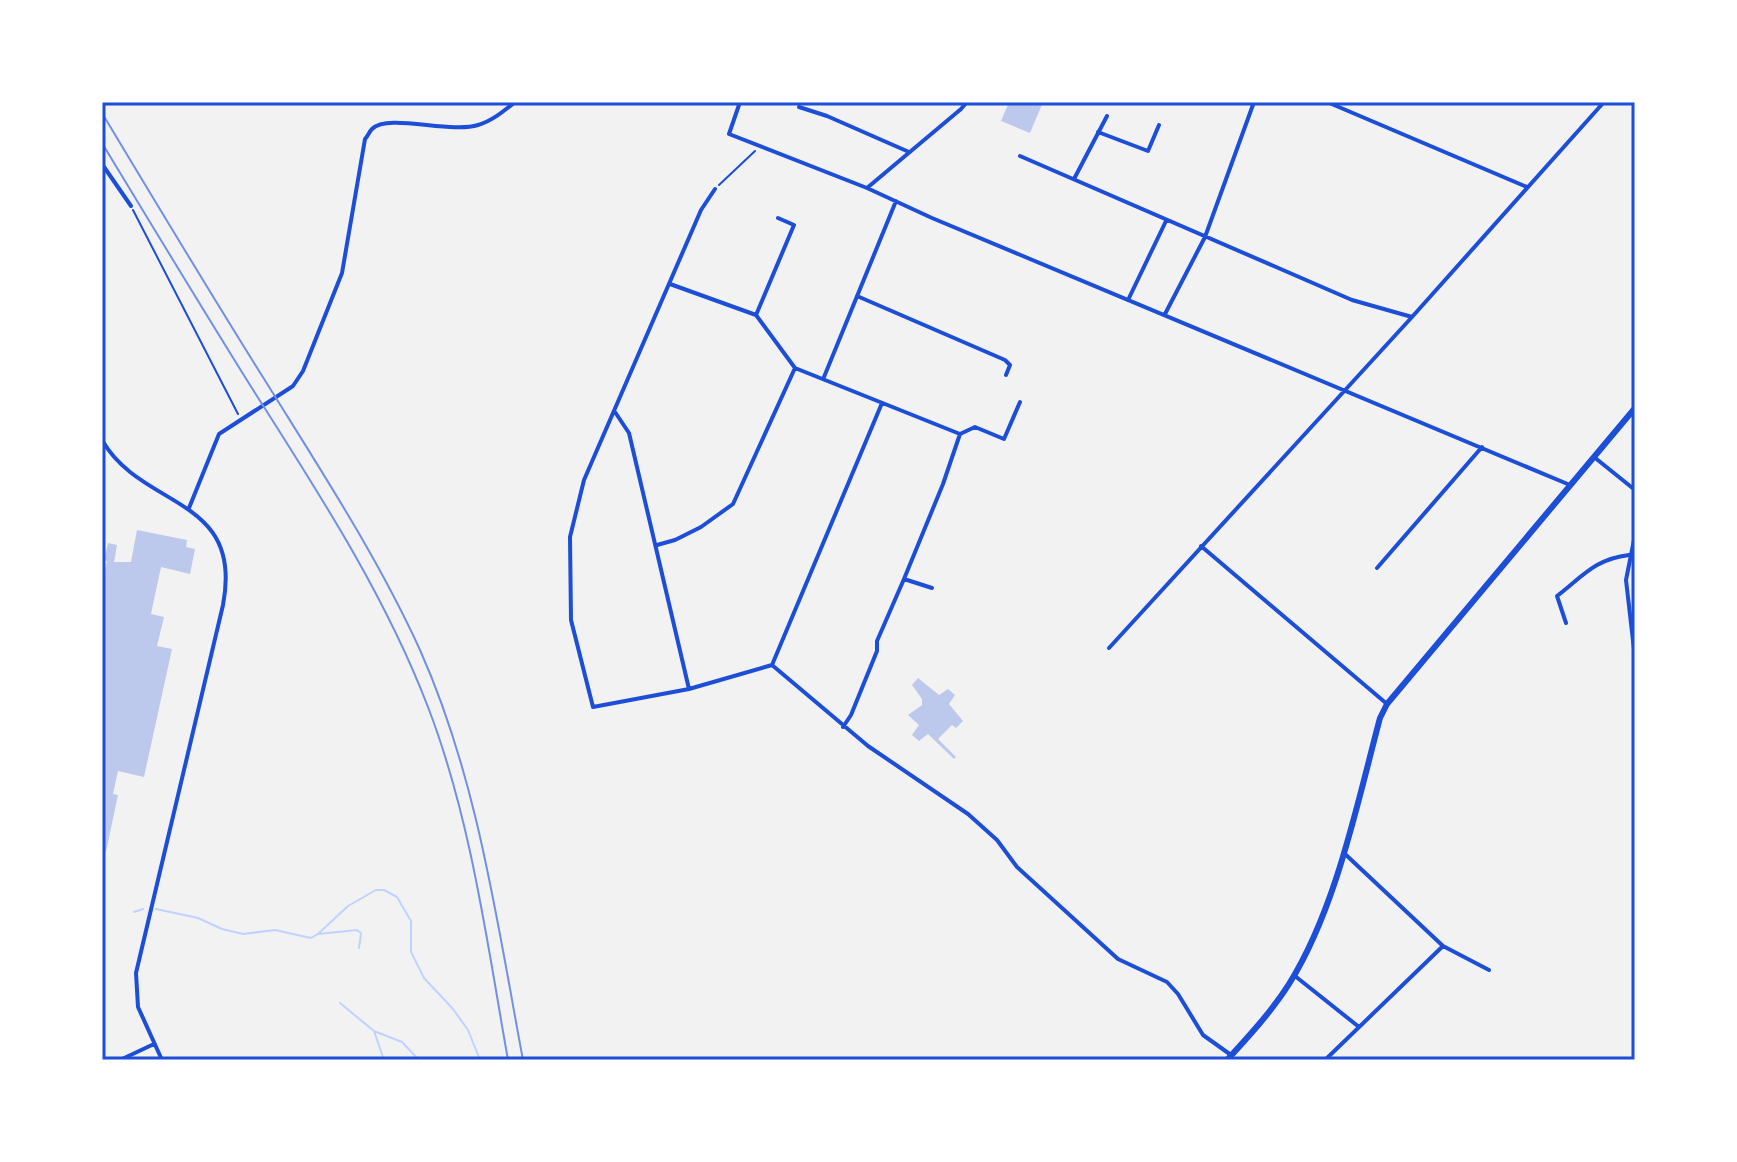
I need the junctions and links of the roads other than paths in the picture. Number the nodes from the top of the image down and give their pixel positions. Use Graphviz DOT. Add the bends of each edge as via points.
graph roads {
  1 [pos="515,102"];
  2 [pos="740,102"];
  3 [pos="967,102"];
  4 [pos="1254,102"];
  5 [pos="1327,102"];
  6 [pos="1604,102"];
  7 [pos="799,107"];
  8 [pos="1107,116"];
  9 [pos="1159,125"];
  10 [pos="1098,132"];
  11 [pos="909,152"];
  12 [pos="1020,156"];
  13 [pos="102,164"];
  14 [pos="1074,179"];
  15 [pos="1527,187"];
  16 [pos="867,188"];
  17 [pos="715,189"];
  18 [pos="896,201"];
  19 [pos="131,206"];
  20 [pos="778,218"];
  21 [pos="1166,221"];
  22 [pos="1205,237"];
  23 [pos="670,284"];
  24 [pos="857,296"];
  25 [pos="1128,299"];
  26 [pos="1165,314"];
  27 [pos="756,315"];
  28 [pos="1412,317"];
  29 [pos="795,368"];
  30 [pos="1006,375"];
  31 [pos="824,378"];
  32 [pos="1344,389"];
  33 [pos="1020,402"];
  34 [pos="882,403"];
  35 [pos="1635,408"];
  36 [pos="615,412"];
  37 [pos="960,434"];
  38 [pos="102,440"];
  39 [pos="1482,447"];
  40 [pos="1594,457"];
  41 [pos="1570,485"];
  42 [pos="1635,490"];
  43 [pos="189,508"];
  44 [pos="1635,535"];
  45 [pos="657,545"];
  46 [pos="1201,546"];
  47 [pos="1629,555"];
  48 [pos="1377,568"];
  49 [pos="904,579"];
  50 [pos="932,588"];
  51 [pos="1566,623"];
  52 [pos="1109,648"];
  53 [pos="1635,658"];
  54 [pos="772,665"];
  55 [pos="689,689"];
  56 [pos="1387,704"];
  57 [pos="843,727"];
  58 [pos="1344,852"];
  59 [pos="1443,946"];
  60 [pos="1489,970"];
  61 [pos="1294,975"];
  62 [pos="1359,1027"];
  63 [pos="154,1044"];
  64 [pos="1229,1058"];
  65 [pos="120,1060"];
  66 [pos="162,1060"];
  67 [pos="1325,1060"];
  1 -- 43 [label="street" via="478,125 444,128 390,122 373,128 365,139 342,273 303,371 293,386 219,434"];
  2 -- 16 [label="street" via="729,134"];
  3 -- 11 [label="street"];
  4 -- 22 [label="street"];
  5 -- 15 [label="street"];
  6 -- 15 [label="street"];
  7 -- 11 [label="street"];
  8 -- 10 [label="street"];
  9 -- 10 [label="street" via="1148,151"];
  10 -- 14 [label="street"];
  11 -- 16 [label="street"];
  12 -- 14 [label="street"];
  13 -- 19 [label="street"];
  14 -- 21 [label="street"];
  15 -- 28 [label="street"];
  16 -- 18 [label="street"];
  17 -- 23 [label="street"];
  18 -- 24 [label="street"];
  18 -- 25 [label="street"];
  20 -- 27 [label="street" via="794,225"];
  21 -- 22 [label="street"];
  21 -- 25 [label="street"];
  22 -- 26 [label="street"];
  22 -- 28 [label="street" via="1352,300"];
  23 -- 27 [label="street"];
  23 -- 36 [label="street"];
  24 -- 30 [label="street" via="1005,360 1010,365"];
  24 -- 31 [label="street"];
  25 -- 26 [label="street"];
  26 -- 32 [label="street"];
  27 -- 29 [label="street"];
  28 -- 32 [label="street"];
  29 -- 31 [label="street"];
  29 -- 45 [label="street" via="733,504 700,528"];
  31 -- 34 [label="street"];
  32 -- 39 [label="street"];
  32 -- 46 [label="street"];
  33 -- 37 [label="street" via="1004,439 975,427"];
  34 -- 37 [label="street"];
  34 -- 54 [label="street"];
  35 -- 40 [label="main road"];
  36 -- 45 [label="street" via="629,433"];
  36 -- 55 [label="street" via="584,480 570,537 571,620 593,707"];
  37 -- 49 [label="street"];
  38 -- 43 [label="street" via="120,464"];
  39 -- 41 [label="street"];
  39 -- 48 [label="street"];
  40 -- 41 [label="main road"];
  40 -- 42 [label="street"];
  41 -- 56 [label="main road"];
  43 -- 63 [label="street" via="205,520 217,540 227,586 136,973 138,1007"];
  44 -- 47 [label="street"];
  45 -- 55 [label="street"];
  46 -- 52 [label="street"];
  46 -- 56 [label="street"];
  47 -- 51 [label="street" via="1591,566 1557,596"];
  47 -- 53 [label="street" via="1626,580"];
  49 -- 50 [label="street"];
  49 -- 57 [label="street"];
  54 -- 55 [label="street"];
  54 -- 57 [label="street"];
  56 -- 58 [label="main road"];
  57 -- 64 [label="street" via="968,814 1017,867 1118,959 1167,982 1203,1035"];
  58 -- 59 [label="street"];
  58 -- 61 [label="main road"];
  59 -- 60 [label="street"];
  59 -- 62 [label="street"];
  61 -- 62 [label="street"];
  61 -- 64 [label="main road"];
  62 -- 67 [label="street"];
  63 -- 65 [label="street"];
  63 -- 66 [label="street"];
}
